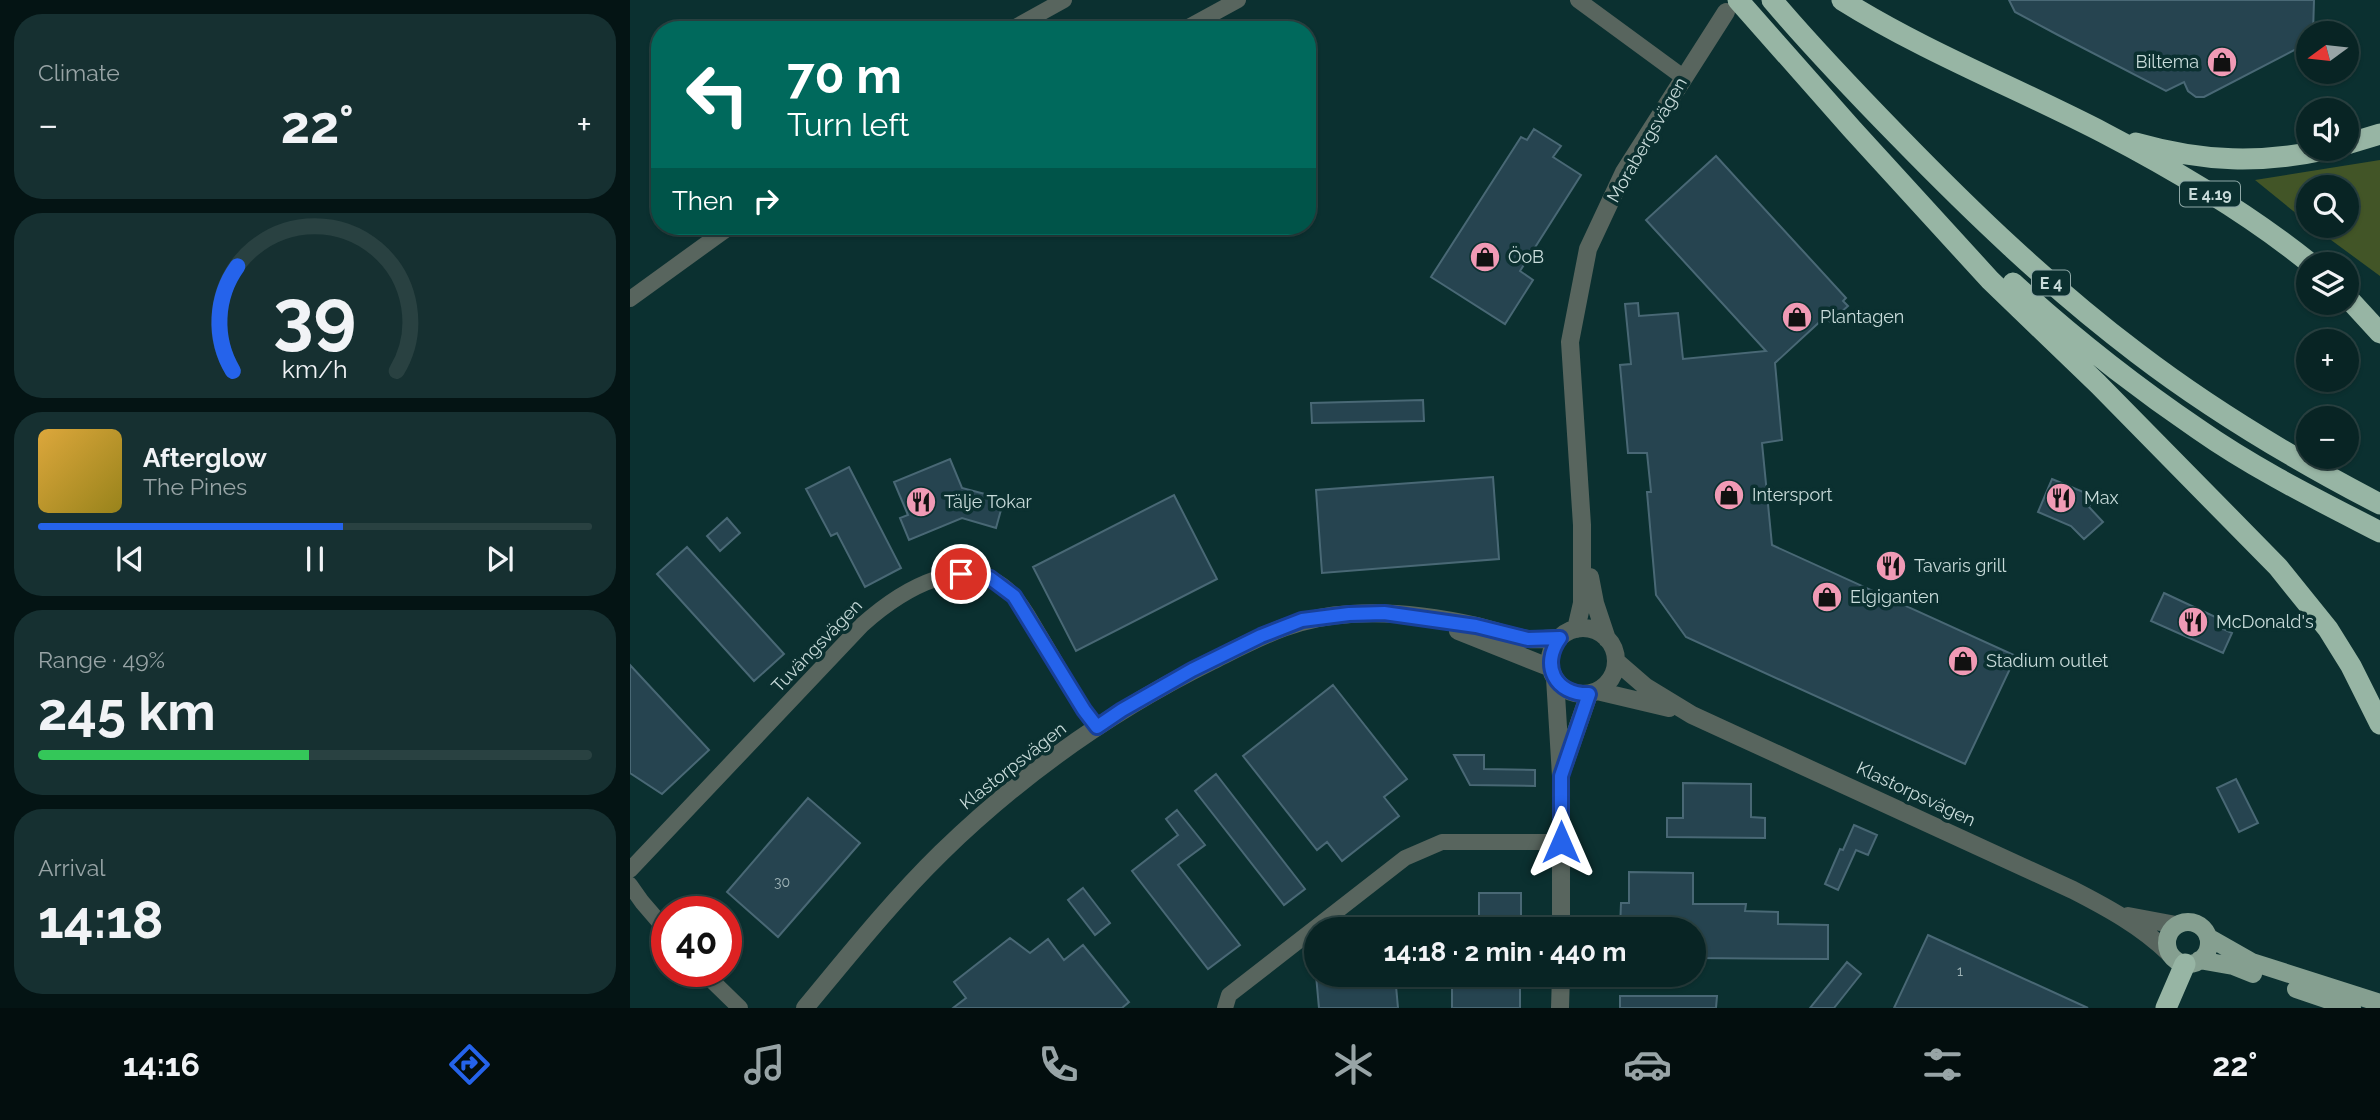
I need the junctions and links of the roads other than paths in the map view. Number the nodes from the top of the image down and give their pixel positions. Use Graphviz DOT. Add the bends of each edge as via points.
graph roads {
  1 [pos="1064,0"];
  2 [pos="1238,0"];
  3 [pos="1578,0"];
  4 [pos="1772,0"];
  5 [pos="1842,0"];
  6 [pos="1732,6"];
  7 [pos="1026,21"];
  8 [pos="1200,21"];
  9 [pos="1683,77"];
  10 [pos="1852,130"];
  11 [pos="2104,133"];
  12 [pos="2380,134"];
  13 [pos="2359,140"];
  14 [pos="2296,156"];
  15 [pos="719,235"];
  16 [pos="2296,252"];
  17 [pos="630,299"];
  18 [pos="2359,310"];
  19 [pos="2380,333"];
  20 [pos="2380,503"];
  21 [pos="1582,525"];
  22 [pos="2380,532"];
  23 [pos="1422,617"];
  24 [pos="1576,629"];
  25 [pos="1560,638"];
  26 [pos="1607,639"];
  27 [pos="1616,661"];
  28 [pos="1553,673"];
  29 [pos="1593,692"];
  30 [pos="1692,715"];
  31 [pos="2380,724"];
  32 [pos="1097,727"];
  33 [pos="1561,776"];
  34 [pos="1561,842"];
  35 [pos="630,870"];
  36 [pos="630,885"];
  37 [pos="651,912"];
  38 [pos="2121,915"];
  39 [pos="1561,917"];
  40 [pos="2176,925"];
  41 [pos="2208,937"];
  42 [pos="2185,959"];
  43 [pos="718,987"];
  44 [pos="1560,987"];
  45 [pos="2380,1003"];
  46 [pos="740,1008"];
  47 [pos="805,1008"];
  48 [pos="1225,1008"];
  49 [pos="1560,1008"];
  50 [pos="2165,1008"];
  51 [pos="2352,1008"];
  1 -- 7 [label="street"];
  2 -- 8 [label="street"];
  3 -- 9 [label="street"];
  4 -- 20 [label="highway, E 4" via="1956,196 2050,282 2137,353 2225,415 2305,465"];
  5 -- 11 [label="highway, E 4.19" via="1917,43"];
  6 -- 9 [label="street, Morabergsvägen"];
  6 -- 10 [label="highway, E 4"];
  9 -- 21 [label="street, Morabergsvägen" via="1624,172 1588,249 1570,342"];
  10 -- 22 [label="highway, E 4" via="1984,257 2111,366 2200,431"];
  10 -- 31 [label="highway" via="1990,280 2278,567 2339,647"];
  11 -- 14 [label="highway" via="2223,159"];
  11 -- 16 [label="highway, E 4.19" via="2190,181"];
  12 -- 13 [label="highway"];
  15 -- 17 [label="street"];
  18 -- 19 [label="highway"];
  21 -- 24 [label="street, Morabergsvägen"];
  21 -- 26 [label="street, Morabergsvägen" via="1595,603"];
  23 -- 25 [label="street, Klastorpsvägen" via="1528,639"];
  23 -- 28 [label="street, Klastorpsvägen"];
  23 -- 32 [label="street, Klastorpsvägen" via="1384,613 1302,620 1192,670"];
  24 -- 25 [label="street"];
  24 -- 26 [label="street" via="1592,629"];
  25 -- 28 [label="street" via="1550,657"];
  26 -- 27 [label="street"];
  27 -- 29 [label="street" via="1611,679"];
  27 -- 30 [label="street, Klastorpsvägen" via="1646,687"];
  28 -- 29 [label="street" via="1572,692"];
  28 -- 33 [label="street"];
  29 -- 30 [label="street, Klastorpsvägen"];
  29 -- 33 [label="street"];
  30 -- 38 [label="street, Klastorpsvägen"];
  32 -- 35 [label="street, Tuvängsvägen" via="1014,596 990,578 946,576 909,590 862,625"];
  32 -- 47 [label="street, Klastorpsvägen" via="988,810 940,854"];
  33 -- 34 [label="street"];
  34 -- 39 [label="street"];
  34 -- 48 [label="street" via="1442,842 1405,858 1229,995"];
  36 -- 37 [label="street"];
  38 -- 40 [label="street, Klastorpsvägen"];
  38 -- 42 [label="street, Klastorpsvägen"];
  40 -- 41 [label="main road" via="2197,924"];
  40 -- 42 [label="main road" via="2167,939"];
  41 -- 42 [label="main road" via="2206,953"];
  41 -- 45 [label="main road" via="2252,962"];
  42 -- 50 [label="highway"];
  42 -- 51 [label="main road, Klastorpsvägen" via="2233,967"];
  43 -- 46 [label="street"];
  44 -- 49 [label="street"];
}
